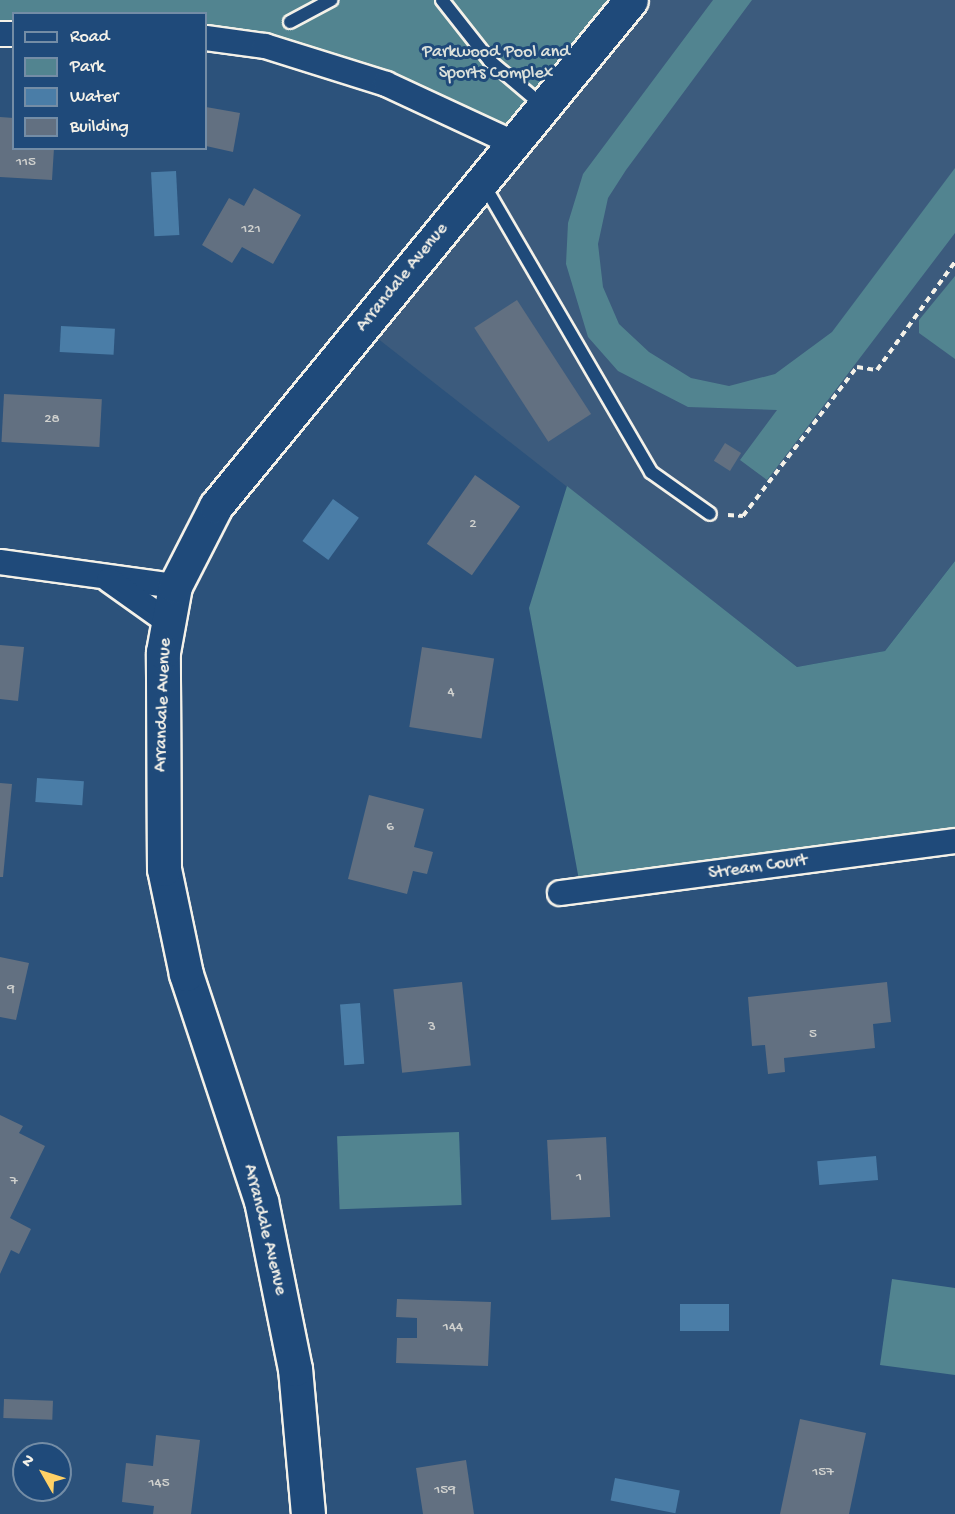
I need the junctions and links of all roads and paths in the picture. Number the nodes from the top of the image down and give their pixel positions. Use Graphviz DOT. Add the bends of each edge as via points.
graph roads {
  1 [pos="331,0"];
  2 [pos="442,0"];
  3 [pos="631,0"];
  4 [pos="290,22"];
  5 [pos="207,39"];
  6 [pos="543,106"];
  7 [pos="513,143"];
  8 [pos="482,181"];
  9 [pos="955,262"];
  10 [pos="710,514"];
  11 [pos="743,516"];
  12 [pos="0,562"];
  13 [pos="104,577"];
  14 [pos="175,586"];
  15 [pos="168,622"];
  16 [pos="955,841"];
  17 [pos="560,894"];
  18 [pos="308,1514"];
  1 -- 4 [label="lane"];
  2 -- 6 [label="lane" via="490,61"];
  3 -- 6 [label="street, Arrandale Avenue"];
  5 -- 7 [label="street" via="265,46 386,84"];
  6 -- 7 [label="street, Arrandale Avenue"];
  7 -- 8 [label="street, Arrandale Avenue"];
  8 -- 10 [label="lane" via="651,472"];
  8 -- 14 [label="street, Arrandale Avenue" via="216,506"];
  9 -- 11 [label="path" via="876,370 857,367"];
  12 -- 13 [label="street"];
  13 -- 14 [label="street"];
  13 -- 15 [label="street"];
  14 -- 15 [label="street, Arrandale Avenue"];
  15 -- 18 [label="street, Arrandale Avenue" via="160,788 164,869 186,974 261,1201 295,1370"];
  16 -- 17 [label="street, Stream Court"];
}
